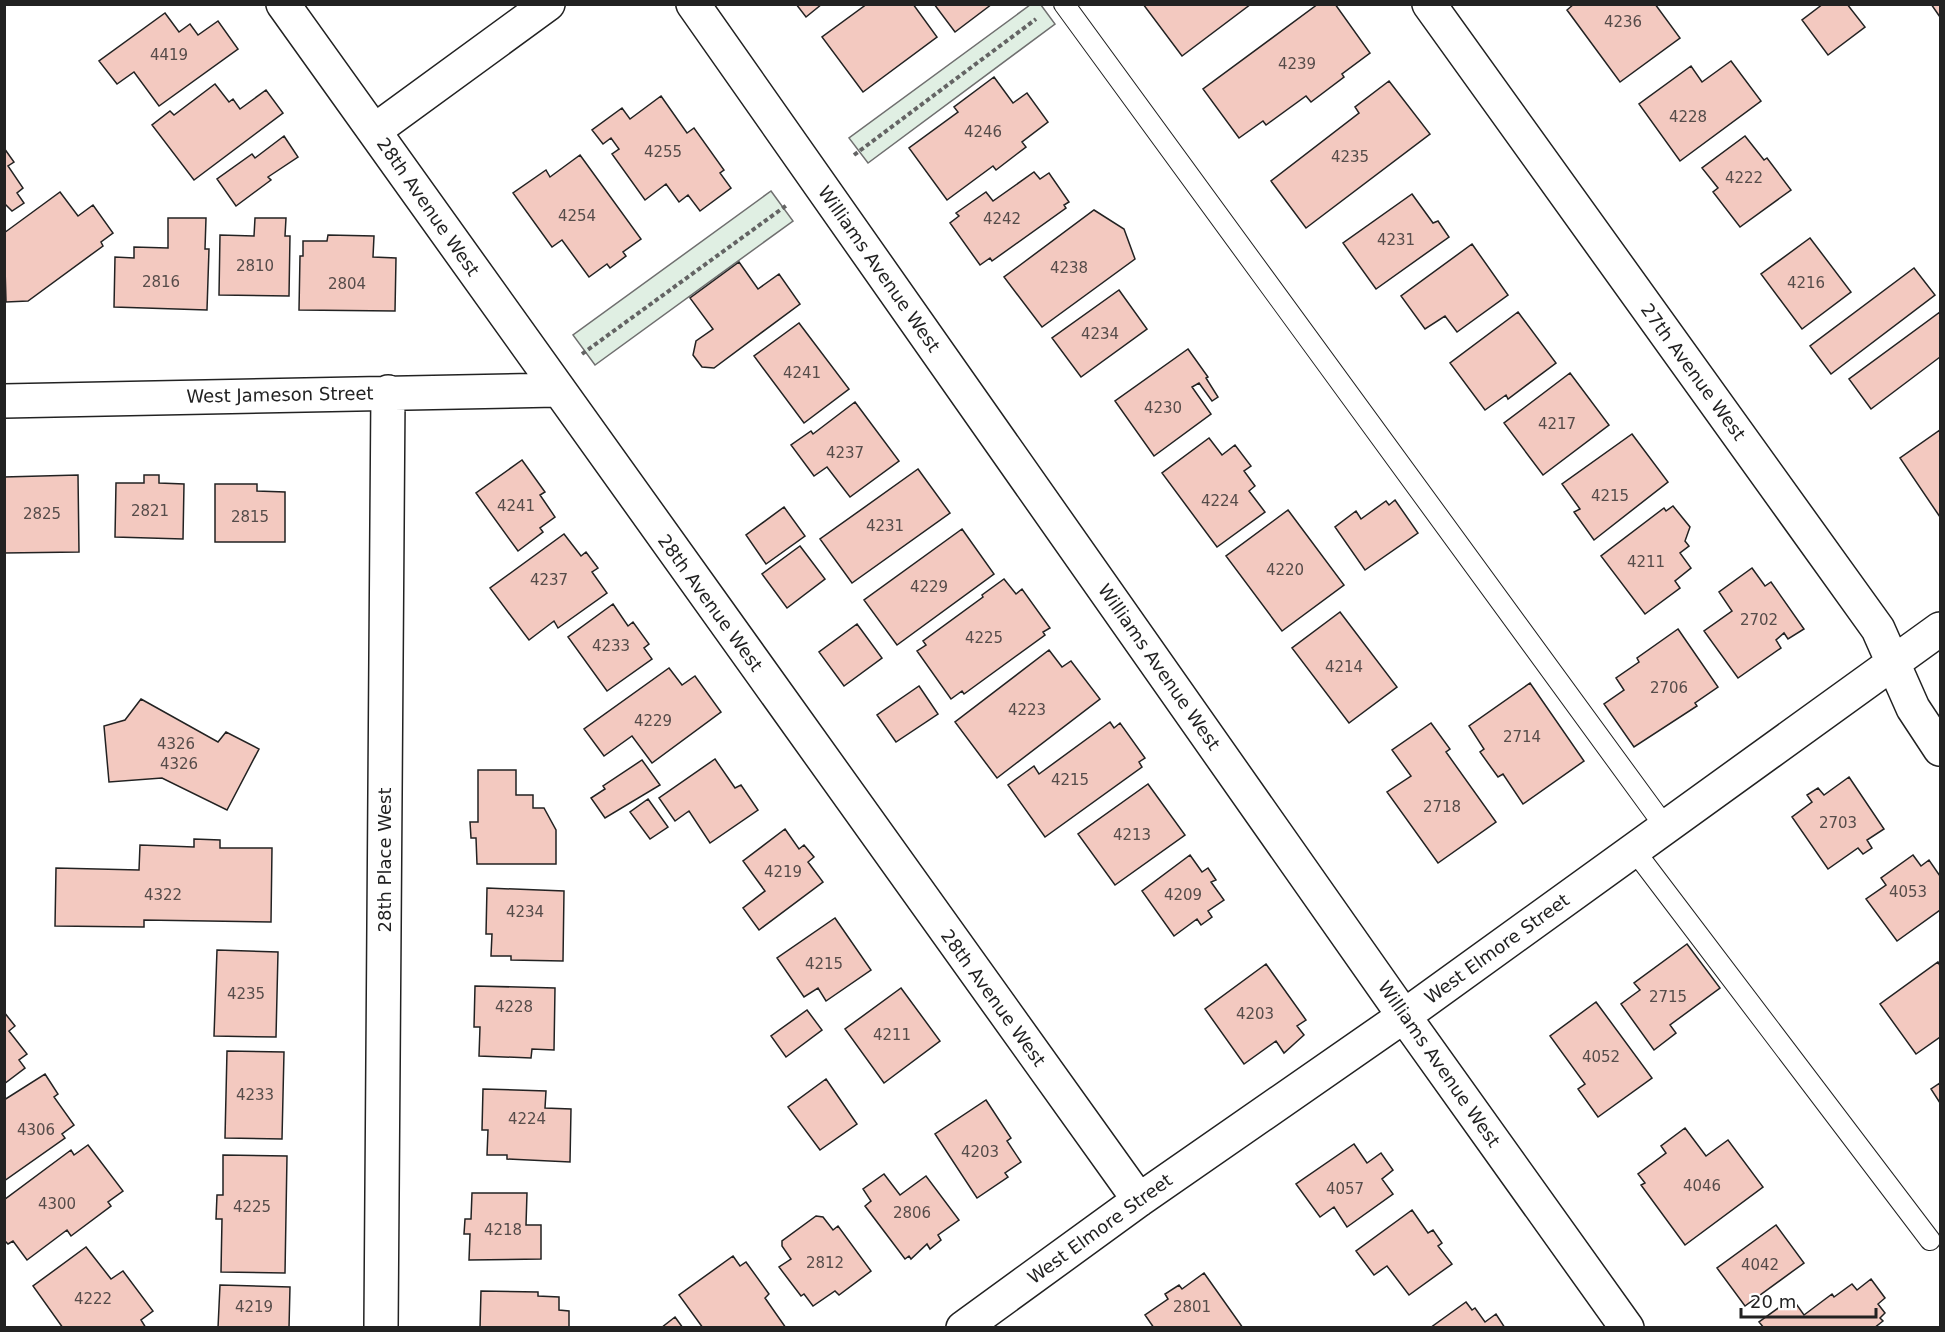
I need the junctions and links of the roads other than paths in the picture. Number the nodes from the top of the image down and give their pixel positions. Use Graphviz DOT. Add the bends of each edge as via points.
graph roads {
  1 [pos="282,4"];
  2 [pos="548,4"];
  3 [pos="693,4"];
  4 [pos="1429,4"];
  5 [pos="1055,8"];
  6 [pos="374,131"];
  7 [pos="556,390"];
  8 [pos="388,392"];
  9 [pos="4,401"];
  10 [pos="1941,629"];
  11 [pos="1892,664"];
  12 [pos="1941,749"];
  13 [pos="1666,828"];
  14 [pos="1634,850"];
  15 [pos="1404,1016"];
  16 [pos="1139,1200"];
  17 [pos="1930,1240"];
  18 [pos="381,1328"];
  19 [pos="963,1328"];
  20 [pos="1627,1328"];
  1 -- 6 [label="street, 28th Avenue West"];
  2 -- 6 [label="street"];
  3 -- 15 [label="street, Williams Avenue West"];
  4 -- 11 [label="street, 27th Avenue West" via="1878,629"];
  5 -- 13 [label="lane"];
  6 -- 7 [label="street, 28th Avenue West"];
  7 -- 8 [label="street, West Jameson Street"];
  7 -- 16 [label="street, 28th Avenue West"];
  8 -- 9 [label="street, West Jameson Street"];
  8 -- 18 [label="street, 28th Place West"];
  10 -- 11 [label="street, West Elmore Street"];
  11 -- 12 [label="street, 27th Avenue West" via="1913,708"];
  11 -- 13 [label="street, West Elmore Street"];
  13 -- 14 [label="street, West Elmore Street"];
  14 -- 15 [label="street, West Elmore Street"];
  14 -- 17 [label="lane"];
  15 -- 16 [label="street, West Elmore Street"];
  15 -- 20 [label="street, Williams Avenue West"];
  16 -- 19 [label="street, West Elmore Street"];
}
